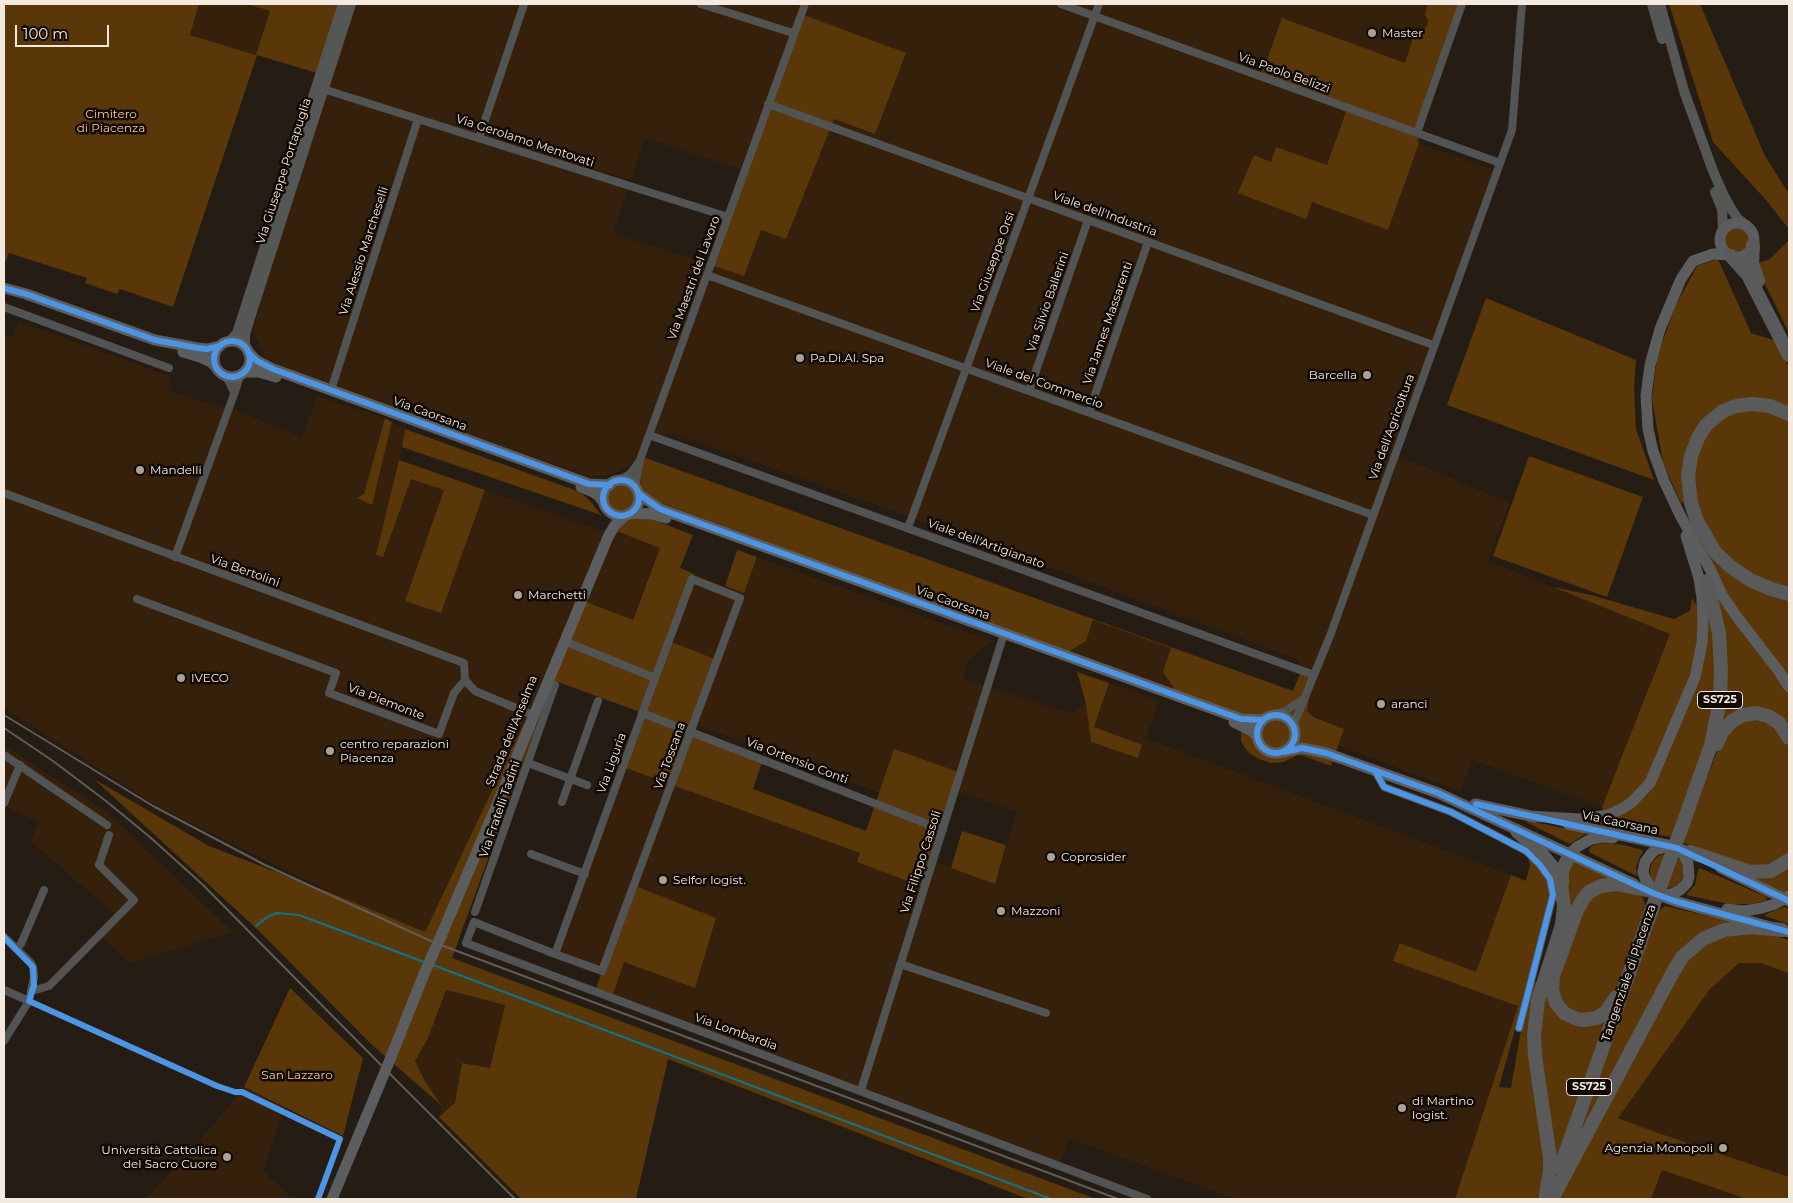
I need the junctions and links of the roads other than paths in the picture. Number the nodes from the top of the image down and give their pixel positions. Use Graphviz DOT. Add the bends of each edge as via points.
graph roads {
  1 [pos="343,4"];
  2 [pos="351,4"];
  3 [pos="524,4"];
  4 [pos="701,4"];
  5 [pos="805,4"];
  6 [pos="1061,4"];
  7 [pos="1099,4"];
  8 [pos="1462,4"];
  9 [pos="1522,4"];
  10 [pos="1652,4"];
  11 [pos="1660,4"];
  12 [pos="1095,16"];
  13 [pos="794,33"];
  14 [pos="320,88"];
  15 [pos="768,104"];
  16 [pos="418,119"];
  17 [pos="1417,133"];
  18 [pos="479,138"];
  19 [pos="1500,163"];
  20 [pos="1027,198"];
  21 [pos="728,217"];
  22 [pos="1088,220"];
  23 [pos="1747,226"];
  24 [pos="1722,232"];
  25 [pos="1148,242"];
  26 [pos="1753,245"];
  27 [pos="1730,256"];
  28 [pos="1693,261"];
  29 [pos="707,274"];
  30 [pos="4,288"];
  31 [pos="4,294"];
  32 [pos="4,307"];
  33 [pos="224,344"];
  34 [pos="1789,345"];
  35 [pos="1433,346"];
  36 [pos="246,350"];
  37 [pos="1789,355"];
  38 [pos="215,366"];
  39 [pos="169,368"];
  40 [pos="967,368"];
  41 [pos="242,373"];
  42 [pos="226,376"];
  43 [pos="331,390"];
  44 [pos="1029,391"];
  45 [pos="234,392"];
  46 [pos="1089,412"];
  47 [pos="1789,414"];
  48 [pos="650,435"];
  49 [pos="640,460"];
  50 [pos="615,483"];
  51 [pos="637,490"];
  52 [pos="4,493"];
  53 [pos="607,507"];
  54 [pos="628,515"];
  55 [pos="1373,515"];
  56 [pos="1680,515"];
  57 [pos="908,528"];
  58 [pos="608,536"];
  59 [pos="175,557"];
  60 [pos="692,579"];
  61 [pos="1707,581"];
  62 [pos="1789,594"];
  63 [pos="137,599"];
  64 [pos="1002,640"];
  65 [pos="564,641"];
  66 [pos="1314,674"];
  67 [pos="655,678"];
  68 [pos="466,680"];
  69 [pos="555,686"];
  70 [pos="1789,687"];
  71 [pos="1304,698"];
  72 [pos="598,701"];
  73 [pos="642,713"];
  74 [pos="533,715"];
  75 [pos="1268,717"];
  76 [pos="1294,728"];
  77 [pos="691,731"];
  78 [pos="1256,735"];
  79 [pos="1789,738"];
  80 [pos="1284,752"];
  81 [pos="1326,753"];
  82 [pos="4,754"];
  83 [pos="528,763"];
  84 [pos="20,766"];
  85 [pos="1375,770"];
  86 [pos="571,779"];
  87 [pos="587,785"];
  88 [pos="1438,793"];
  89 [pos="562,802"];
  90 [pos="4,803"];
  91 [pos="1529,816"];
  92 [pos="1685,817"];
  93 [pos="107,825"];
  94 [pos="943,830"];
  95 [pos="1518,831"];
  96 [pos="110,835"];
  97 [pos="1649,841"];
  98 [pos="1680,849"];
  99 [pos="531,854"];
  100 [pos="1570,854"];
  101 [pos="1789,860"];
  102 [pos="584,874"];
  103 [pos="44,890"];
  104 [pos="1654,893"];
  105 [pos="1563,895"];
  106 [pos="1788,899"];
  107 [pos="1678,902"];
  108 [pos="475,912"];
  109 [pos="1785,931"];
  110 [pos="4,937"];
  111 [pos="16,949"];
  112 [pos="556,954"];
  113 [pos="900,964"];
  114 [pos="602,971"];
  115 [pos="1629,975"];
  116 [pos="4,990"];
  117 [pos="32,991"];
  118 [pos="29,1001"];
  119 [pos="1046,1012"];
  120 [pos="4,1024"];
  121 [pos="12,1028"];
  122 [pos="1519,1028"];
  123 [pos="4,1041"];
  124 [pos="860,1090"];
  125 [pos="333,1198"];
  126 [pos="1147,1199"];
  127 [pos="1549,1199"];
  1 -- 14 [label="main road, Via Giuseppe Portapuglia"];
  2 -- 14 [label="main road, Via Giuseppe Portapuglia"];
  3 -- 18 [label="street"];
  4 -- 13 [label="street"];
  5 -- 13 [label="street, Via Maestri del Lavoro"];
  6 -- 12 [label="street, Via Paolo Belizzi"];
  7 -- 12 [label="street, Via Giuseppe Orsi"];
  8 -- 17 [label="street"];
  9 -- 19 [label="street, Via dell'Agricoltura" via="1512,130"];
  10 -- 24 [label="main road" via="1673,81 1722,209"];
  11 -- 23 [label="main road" via="1684,91 1713,171 1732,210"];
  12 -- 17 [label="street, Via Paolo Belizzi"];
  12 -- 20 [label="street, Via Giuseppe Orsi"];
  13 -- 15 [label="street, Via Maestri del Lavoro"];
  14 -- 16 [label="street, Via Gerolamo Mentovati"];
  14 -- 33 [label="main road, Via Giuseppe Portapuglia" via="237,333"];
  14 -- 36 [label="main road, Via Giuseppe Portapuglia" via="245,335"];
  15 -- 20 [label="street, Viale dell'Industria"];
  15 -- 21 [label="street, Via Maestri del Lavoro"];
  16 -- 18 [label="street, Via Gerolamo Mentovati"];
  16 -- 43 [label="street, Via Alessio Marcheselli"];
  17 -- 19 [label="street, Via Paolo Belizzi"];
  18 -- 21 [label="street, Via Gerolamo Mentovati"];
  19 -- 35 [label="street, Via dell'Agricoltura"];
  20 -- 22 [label="street, Viale dell'Industria"];
  20 -- 40 [label="street, Via Giuseppe Orsi"];
  21 -- 29 [label="street, Via Maestri del Lavoro"];
  22 -- 25 [label="street, Viale dell'Industria"];
  22 -- 44 [label="street, Via Silvio Ballerini"];
  23 -- 24 [label="main road" via="1734,224"];
  23 -- 26 [label="main road" via="1754,238"];
  24 -- 27 [label="main road" via="1722,248"];
  24 -- 28 [label="main road"];
  25 -- 35 [label="street, Viale dell'Industria"];
  25 -- 46 [label="street, Via James Massarenti"];
  26 -- 27 [label="main road" via="1747,254"];
  26 -- 34 [label="highway" via="1752,263 1757,280"];
  27 -- 28 [label="main road" via="1712,254"];
  27 -- 37 [label="highway" via="1748,275"];
  28 -- 56 [label="main road" via="1681,279 1660,329 1646,388 1651,444"];
  29 -- 40 [label="street, Viale del Commercio"];
  29 -- 48 [label="street, Via Maestri del Lavoro"];
  30 -- 33 [label="main road" via="155,340 207,349"];
  31 -- 38 [label="main road" via="154,346 200,357"];
  32 -- 39 [label="street"];
  33 -- 36 [label="main road" via="240,344"];
  33 -- 38 [label="main road" via="214,355"];
  35 -- 55 [label="street, Via dell'Agricoltura"];
  36 -- 41 [label="main road" via="249,362"];
  36 -- 43 [label="main road, Via Caorsana" via="265,365"];
  38 -- 42 [label="main road"];
  40 -- 44 [label="street, Viale del Commercio"];
  40 -- 57 [label="street, Via Giuseppe Orsi"];
  41 -- 42 [label="main road"];
  41 -- 45 [label="street"];
  41 -- 53 [label="main road, Via Caorsana" via="260,372 281,378 545,474 593,492"];
  42 -- 45 [label="street"];
  43 -- 50 [label="main road, Via Caorsana" via="589,484"];
  44 -- 46 [label="street, Viale del Commercio"];
  45 -- 59 [label="street"];
  46 -- 55 [label="street, Viale del Commercio"];
  47 -- 62 [label="highway" via="1770,406 1752,404 1723,411 1706,425 1698,438 1688,476 1694,510 1715,552 1750,580"];
  48 -- 49 [label="street, Via Maestri del Lavoro"];
  48 -- 57 [label="street, Viale dell'Artigianato"];
  49 -- 50 [label="street, Via Maestri del Lavoro" via="630,474"];
  49 -- 51 [label="street, Via Maestri del Lavoro"];
  50 -- 51 [label="main road" via="631,483"];
  50 -- 53 [label="main road" via="604,493"];
  51 -- 54 [label="main road" via="638,505"];
  51 -- 75 [label="main road, Via Caorsana" via="660,509 1241,720"];
  52 -- 59 [label="street, Via Bertolini"];
  53 -- 54 [label="main road" via="619,516"];
  53 -- 58 [label="main road, Strada dell'Anselma"];
  54 -- 58 [label="main road, Strada dell'Anselma" via="615,525"];
  54 -- 64 [label="main road, Via Caorsana" via="652,514 667,518"];
  55 -- 66 [label="street, Via dell'Agricoltura"];
  56 -- 61 [label="main road, Tangenziale di Piacenza / SS725"];
  56 -- 70 [label="main road" via="1722,595"];
  56 -- 91 [label="main road" via="1699,578 1702,643 1695,677 1650,783 1625,807 1601,817"];
  57 -- 66 [label="street, Viale dell'Artigianato"];
  58 -- 65 [label="main road, Strada dell'Anselma"];
  59 -- 68 [label="street, Via Bertolini" via="464,664"];
  60 -- 67 [label="street, Via Liguria"];
  60 -- 77 [label="street, Via Toscana" via="740,598"];
  61 -- 92 [label="highway, Tangenziale di Piacenza / SS725" via="1720,642 1720,700 1711,745"];
  63 -- 68 [label="street, Via Piemonte" via="336,673 329,693 439,734 454,693"];
  64 -- 78 [label="main road, Via Caorsana" via="1241,725"];
  64 -- 94 [label="street, Via Filippo Cassoli"];
  65 -- 67 [label="street"];
  65 -- 74 [label="main road, Strada dell'Anselma"];
  66 -- 71 [label="street, Via dell'Agricoltura"];
  67 -- 73 [label="street, Via Liguria"];
  68 -- 74 [label="street" via="475,691"];
  69 -- 83 [label="street, Via Fratelli Tadini"];
  71 -- 75 [label="street" via="1285,711"];
  71 -- 76 [label="street, Via dell'Agricoltura"];
  72 -- 86 [label="street"];
  73 -- 77 [label="street, Via Ortensio Conti"];
  73 -- 102 [label="street, Via Liguria"];
  74 -- 125 [label="main road, Strada dell'Anselma, bridge"];
  75 -- 76 [label="main road" via="1285,718"];
  75 -- 78 [label="main road"];
  76 -- 80 [label="main road" via="1293,742"];
  76 -- 81 [label="main road" via="1304,740"];
  77 -- 94 [label="street, Via Ortensio Conti"];
  77 -- 114 [label="street, Via Toscana"];
  78 -- 80 [label="main road" via="1267,752"];
  79 -- 92 [label="highway" via="1779,723 1762,714 1743,715 1732,721 1722,732"];
  80 -- 81 [label="main road" via="1302,748"];
  81 -- 85 [label="main road, Via Caorsana"];
  82 -- 84 [label="street"];
  83 -- 86 [label="street"];
  83 -- 108 [label="street, Via Fratelli Tadini"];
  84 -- 90 [label="street"];
  84 -- 93 [label="street"];
  85 -- 88 [label="main road, Via Caorsana"];
  85 -- 122 [label="street" via="1384,787 1452,812 1526,851 1550,879 1553,895"];
  86 -- 87 [label="street"];
  86 -- 89 [label="street"];
  88 -- 91 [label="main road, Via Caorsana"];
  88 -- 95 [label="main road, Via Caorsana"];
  91 -- 97 [label="main road, Via Caorsana"];
  92 -- 115 [label="highway, Tangenziale di Piacenza / SS725, bridge"];
  94 -- 113 [label="street, Via Filippo Cassoli"];
  95 -- 100 [label="main road, Via Caorsana"];
  95 -- 105 [label="highway" via="1550,862"];
  96 -- 117 [label="street" via="99,865 134,900 49,986"];
  97 -- 98 [label="main road, Via Caorsana"];
  97 -- 100 [label="main road" via="1602,837 1589,840"];
  98 -- 101 [label="highway" via="1750,872 1771,871"];
  98 -- 104 [label="main road" via="1688,863 1687,883 1672,894"];
  98 -- 104 [label="main road" via="1655,850 1645,862 1643,872"];
  98 -- 106 [label="main road, Via Caorsana"];
  99 -- 102 [label="street"];
  100 -- 104 [label="main road, Via Caorsana"];
  100 -- 105 [label="highway" via="1562,871"];
  102 -- 112 [label="street, Via Liguria"];
  103 -- 111 [label="street"];
  104 -- 107 [label="main road"];
  104 -- 115 [label="highway" via="1624,885 1608,885 1594,889 1584,898 1553,976 1553,997 1564,1013 1577,1019 1591,1020 1607,1011"];
  105 -- 127 [label="highway" via="1562,925 1538,1000 1534,1036 1550,1158"];
  106 -- 107 [label="main road" via="1744,911"];
  107 -- 109 [label="main road"];
  109 -- 127 [label="highway" via="1724,930 1703,939 1683,956"];
  110 -- 111 [label="street"];
  111 -- 117 [label="street" via="33,967"];
  112 -- 114 [label="street, Via Lombardia"];
  112 -- 124 [label="street, Via Lombardia" via="474,922 466,943"];
  113 -- 119 [label="street"];
  113 -- 124 [label="street, Via Filippo Cassoli"];
  115 -- 127 [label="highway, Tangenziale di Piacenza / SS725"];
  116 -- 118 [label="street"];
  117 -- 118 [label="street"];
  118 -- 121 [label="street"];
  120 -- 121 [label="street"];
  121 -- 123 [label="street"];
  124 -- 126 [label="street, Via Lombardia"];
}
